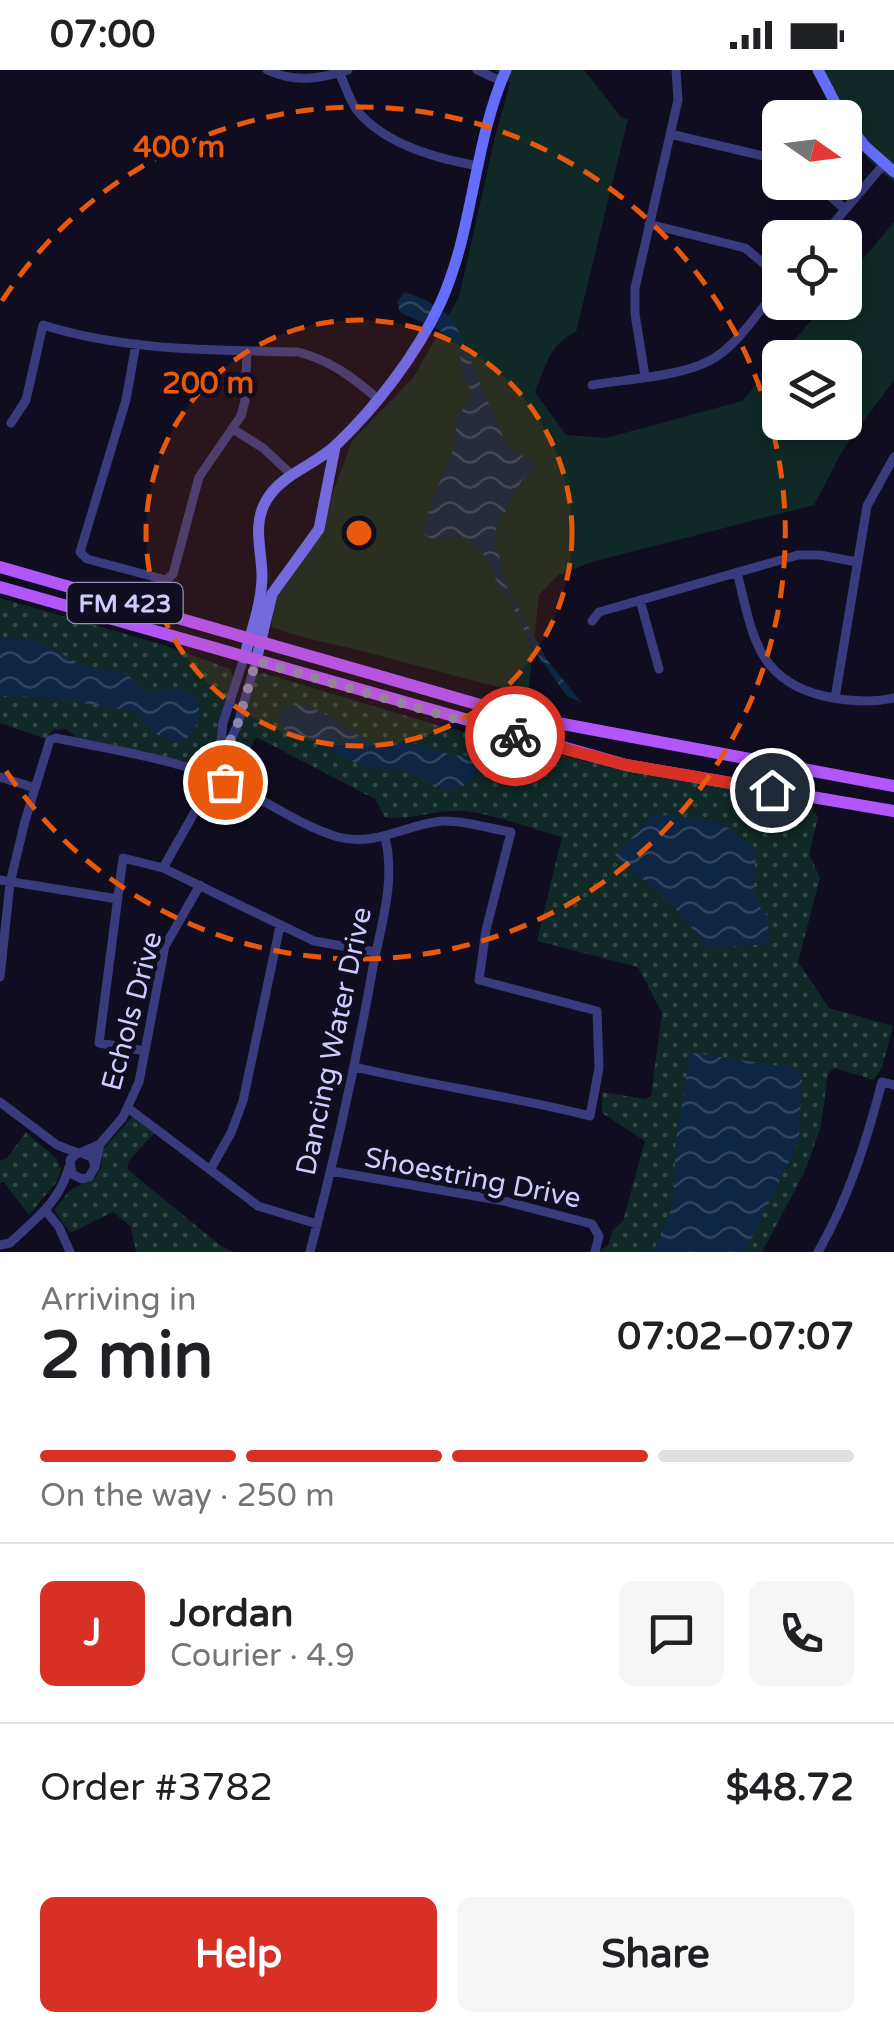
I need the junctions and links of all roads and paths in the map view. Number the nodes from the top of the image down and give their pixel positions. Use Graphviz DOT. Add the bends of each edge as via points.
graph roads {
  1 [pos="268,70"];
  2 [pos="477,70"];
  3 [pos="676,70"];
  4 [pos="818,70"];
  5 [pos="344,71"];
  6 [pos="504,75"];
  7 [pos="834,100"];
  8 [pos="670,134"];
  9 [pos="862,142"];
  10 [pos="762,156"];
  11 [pos="479,166"];
  12 [pos="889,168"];
  13 [pos="835,200"];
  14 [pos="845,209"];
  15 [pos="836,220"];
  16 [pos="649,224"];
  17 [pos="762,262"];
  18 [pos="762,307"];
  19 [pos="136,344"];
  20 [pos="246,350"];
  21 [pos="646,376"];
  22 [pos="592,385"];
  23 [pos="377,398"];
  24 [pos="11,423"];
  25 [pos="233,429"];
  26 [pos="335,447"];
  27 [pos="894,457"];
  28 [pos="292,475"];
  29 [pos="858,562"];
  30 [pos="0,567"];
  31 [pos="737,572"];
  32 [pos="0,588"];
  33 [pos="640,600"];
  34 [pos="592,620"];
  35 [pos="255,641"];
  36 [pos="250,660"];
  37 [pos="659,669"];
  38 [pos="835,698"];
  39 [pos="894,698"];
  40 [pos="827,774"];
  41 [pos="213,776"];
  42 [pos="0,777"];
  43 [pos="894,786"];
  44 [pos="35,788"];
  45 [pos="822,799"];
  46 [pos="894,811"];
  47 [pos="385,838"];
  48 [pos="163,868"];
  49 [pos="5,882"];
  50 [pos="200,885"];
  51 [pos="118,899"];
  52 [pos="280,926"];
  53 [pos="376,952"];
  54 [pos="0,977"];
  55 [pos="145,1052"];
  56 [pos="355,1068"];
  57 [pos="894,1085"];
  58 [pos="0,1102"];
  59 [pos="128,1108"];
  60 [pos="100,1144"];
  61 [pos="57,1145"];
  62 [pos="80,1153"];
  63 [pos="69,1165"];
  64 [pos="95,1167"];
  65 [pos="210,1170"];
  66 [pos="331,1171"];
  67 [pos="82,1179"];
  68 [pos="63,1189"];
  69 [pos="45,1210"];
  70 [pos="318,1224"];
  71 [pos="0,1245"];
  72 [pos="70,1252"];
  73 [pos="310,1252"];
  74 [pos="595,1252"];
  75 [pos="818,1252"];
  1 -- 5 [label="street" via="293,80"];
  2 -- 6 [label="street"];
  3 -- 8 [label="street"];
  4 -- 7 [label="street"];
  5 -- 11 [label="street" via="354,108 370,124 430,154"];
  6 -- 11 [label="street"];
  8 -- 10 [label="street"];
  8 -- 16 [label="street"];
  9 -- 12 [label="street"];
  11 -- 23 [label="street" via="441,302"];
  12 -- 14 [label="street"];
  13 -- 14 [label="street"];
  14 -- 15 [label="street"];
  16 -- 17 [label="street" via="745,248"];
  16 -- 21 [label="street" via="634,288"];
  18 -- 21 [label="street" via="712,360"];
  19 -- 20 [label="street"];
  19 -- 24 [label="street" via="43,325 26,400"];
  19 -- 25 [label="street" via="80,552 87,559 166,580 173,574 199,477"];
  20 -- 23 [label="street" via="315,356"];
  20 -- 25 [label="street" via="245,402"];
  21 -- 22 [label="street"];
  23 -- 26 [label="street"];
  25 -- 28 [label="street"];
  26 -- 28 [label="street"];
  26 -- 35 [label="street" via="319,529 282,576"];
  27 -- 29 [label="street" via="867,506"];
  28 -- 35 [label="street" via="259,514 262,578"];
  29 -- 31 [label="street" via="798,556"];
  29 -- 38 [label="street"];
  30 -- 35 [label="main road, FM 423"];
  31 -- 33 [label="street"];
  31 -- 38 [label="street" via="769,666 789,685"];
  32 -- 36 [label="main road, FM 423"];
  33 -- 34 [label="street" via="598,612"];
  33 -- 37 [label="street"];
  35 -- 36 [label="street"];
  35 -- 40 [label="main road, FM 423" via="515,715"];
  36 -- 41 [label="street" via="237,726"];
  36 -- 45 [label="main road, FM 423" via="626,765"];
  38 -- 39 [label="street"];
  40 -- 43 [label="main road, FM 423"];
  40 -- 45 [label="main road"];
  41 -- 44 [label="street" via="56,738"];
  41 -- 47 [label="street" via="334,836"];
  41 -- 48 [label="street"];
  42 -- 44 [label="street"];
  44 -- 49 [label="street"];
  45 -- 46 [label="main road, FM 423"];
  47 -- 53 [label="street, Dancing Water Drive" via="390,875"];
  47 -- 56 [label="street" via="448,821 511,832 479,980 597,1010 599,1068 590,1116"];
  48 -- 50 [label="street"];
  48 -- 51 [label="street" via="123,858"];
  49 -- 51 [label="street"];
  49 -- 54 [label="street"];
  50 -- 52 [label="street"];
  50 -- 55 [label="street, Echols Drive" via="165,946"];
  51 -- 55 [label="street" via="98,1043"];
  52 -- 53 [label="street" via="314,941"];
  52 -- 65 [label="street" via="243,1101"];
  53 -- 56 [label="street, Dancing Water Drive"];
  55 -- 59 [label="street, Echols Drive"];
  56 -- 66 [label="street, Dancing Water Drive"];
  57 -- 75 [label="street" via="882,1082 847,1197"];
  58 -- 61 [label="street"];
  59 -- 60 [label="street, Echols Drive"];
  59 -- 65 [label="street"];
  60 -- 62 [label="street, Echols Drive"];
  60 -- 64 [label="street, Echols Drive"];
  61 -- 62 [label="street"];
  61 -- 63 [label="street"];
  62 -- 63 [label="street"];
  62 -- 64 [label="street" via="92,1157"];
  63 -- 67 [label="street"];
  63 -- 68 [label="street"];
  64 -- 67 [label="street"];
  65 -- 70 [label="street" via="258,1206"];
  66 -- 70 [label="street, Dancing Water Drive"];
  66 -- 74 [label="street, Shoestring Drive" via="504,1201 592,1224 599,1236"];
  67 -- 68 [label="street"];
  68 -- 69 [label="street"];
  69 -- 71 [label="street"];
  69 -- 72 [label="street"];
  70 -- 73 [label="street, Dancing Water Drive"];
}
